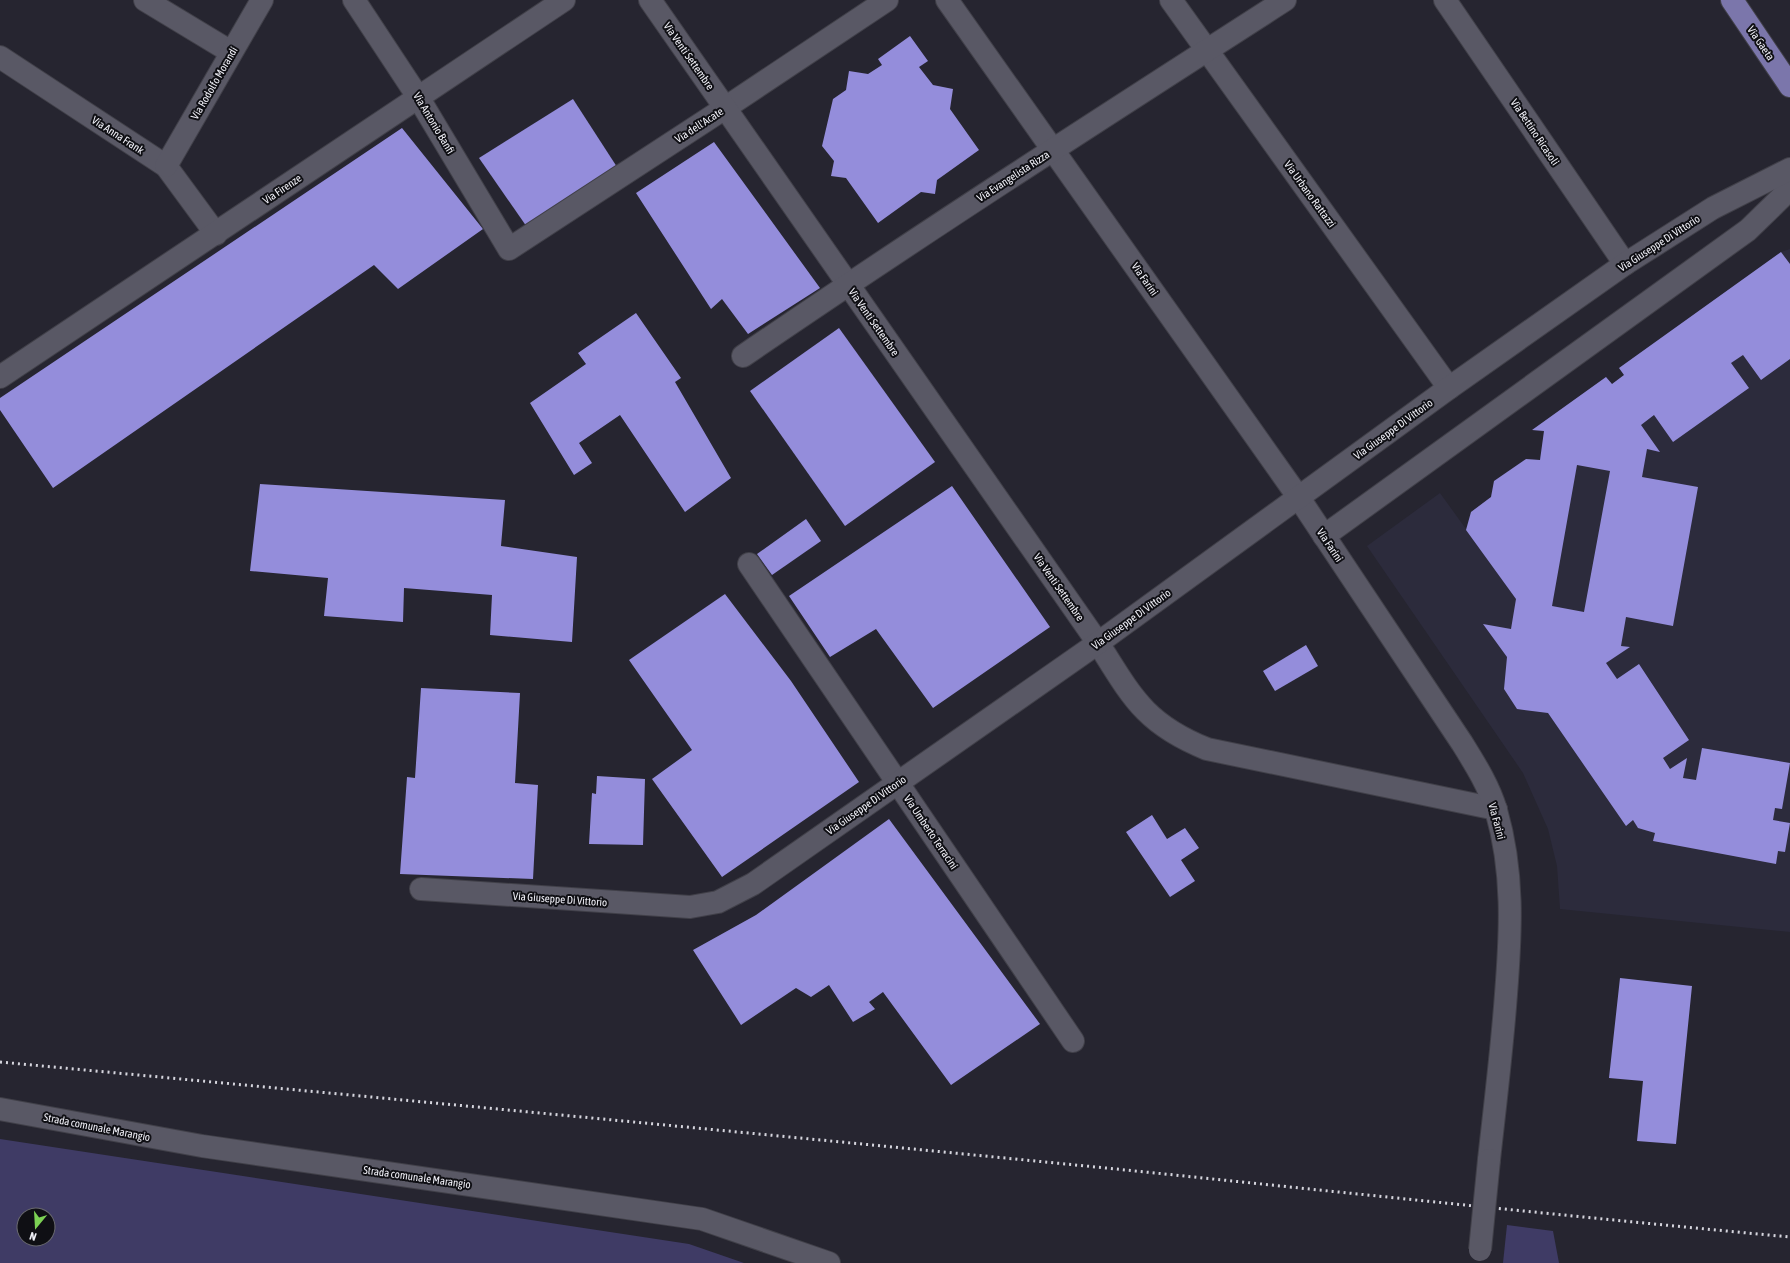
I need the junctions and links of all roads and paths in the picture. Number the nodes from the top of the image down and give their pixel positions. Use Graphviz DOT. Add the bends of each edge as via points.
graph roads {
  1 [pos="145,0"];
  2 [pos="262,0"];
  3 [pos="354,0"];
  4 [pos="564,0"];
  5 [pos="650,0"];
  6 [pos="886,0"];
  7 [pos="947,0"];
  8 [pos="1171,0"];
  9 [pos="1285,0"];
  10 [pos="1445,0"];
  11 [pos="1732,0"];
  12 [pos="1207,50"];
  13 [pos="231,52"];
  14 [pos="0,57"];
  15 [pos="1790,86"];
  16 [pos="418,96"];
  17 [pos="725,108"];
  18 [pos="1053,149"];
  19 [pos="166,166"];
  20 [pos="1790,169"];
  21 [pos="1790,189"];
  22 [pos="216,234"];
  23 [pos="509,249"];
  24 [pos="1625,264"];
  25 [pos="848,284"];
  26 [pos="743,356"];
  27 [pos="0,377"];
  28 [pos="1449,388"];
  29 [pos="1299,498"];
  30 [pos="1324,536"];
  31 [pos="749,564"];
  32 [pos="1098,643"];
  33 [pos="898,783"];
  34 [pos="1496,809"];
  35 [pos="421,889"];
  36 [pos="1074,1041"];
  37 [pos="0,1109"];
  38 [pos="1479,1256"];
  39 [pos="829,1263"];
  1 -- 13 [label="street"];
  2 -- 13 [label="street, Via Rodolfo Morandi"];
  3 -- 16 [label="street, Via Antonio Banfi"];
  4 -- 16 [label="street, Via Firenze"];
  5 -- 17 [label="street, Via Venti Settembre"];
  6 -- 17 [label="street, Via dell'Acate"];
  7 -- 18 [label="street, Via Farini"];
  8 -- 12 [label="street, Via Urbano Rattazzi"];
  9 -- 12 [label="street, Via Evangelista Rizza"];
  10 -- 24 [label="street, Via Bettino Ricasoli"];
  11 -- 15 [label="main road, Via Gaeta"];
  12 -- 18 [label="street, Via Evangelista Rizza"];
  12 -- 28 [label="street, Via Urbano Rattazzi"];
  13 -- 19 [label="street, Via Rodolfo Morandi"];
  14 -- 19 [label="street, Via Anna Frank"];
  16 -- 22 [label="street, Via Firenze"];
  16 -- 23 [label="street, Via Antonio Banfi"];
  17 -- 23 [label="street, Via dell'Acate"];
  17 -- 25 [label="street, Via Venti Settembre"];
  18 -- 25 [label="street, Via Evangelista Rizza"];
  18 -- 29 [label="street, Via Farini"];
  19 -- 22 [label="street, Via Anna Frank"];
  20 -- 24 [label="street, Via Giuseppe Di Vittorio" via="1713,208"];
  21 -- 30 [label="street" via="1748,230"];
  22 -- 27 [label="street, Via Firenze"];
  24 -- 28 [label="street, Via Giuseppe Di Vittorio"];
  25 -- 26 [label="street, Via Evangelista Rizza"];
  25 -- 32 [label="street, Via Venti Settembre"];
  28 -- 29 [label="street, Via Giuseppe Di Vittorio"];
  29 -- 30 [label="street, Via Farini"];
  29 -- 32 [label="street, Via Giuseppe Di Vittorio"];
  30 -- 34 [label="street, Via Farini" via="1462,743 1482,776"];
  31 -- 33 [label="street, Via Umberto Terracini"];
  32 -- 33 [label="street, Via Giuseppe Di Vittorio"];
  32 -- 34 [label="street, Via Venti Settembre" via="1129,693 1144,711 1184,740 1207,749"];
  33 -- 35 [label="street, Via Giuseppe Di Vittorio" via="753,884 718,902 690,907"];
  33 -- 36 [label="street, Via Umberto Terracini"];
  34 -- 38 [label="street, Via Farini, bridge" via="1507,859 1511,893 1510,947 1505,1018"];
  37 -- 39 [label="street, Strada comunale Marangio" via="202,1146 702,1219"];
}
